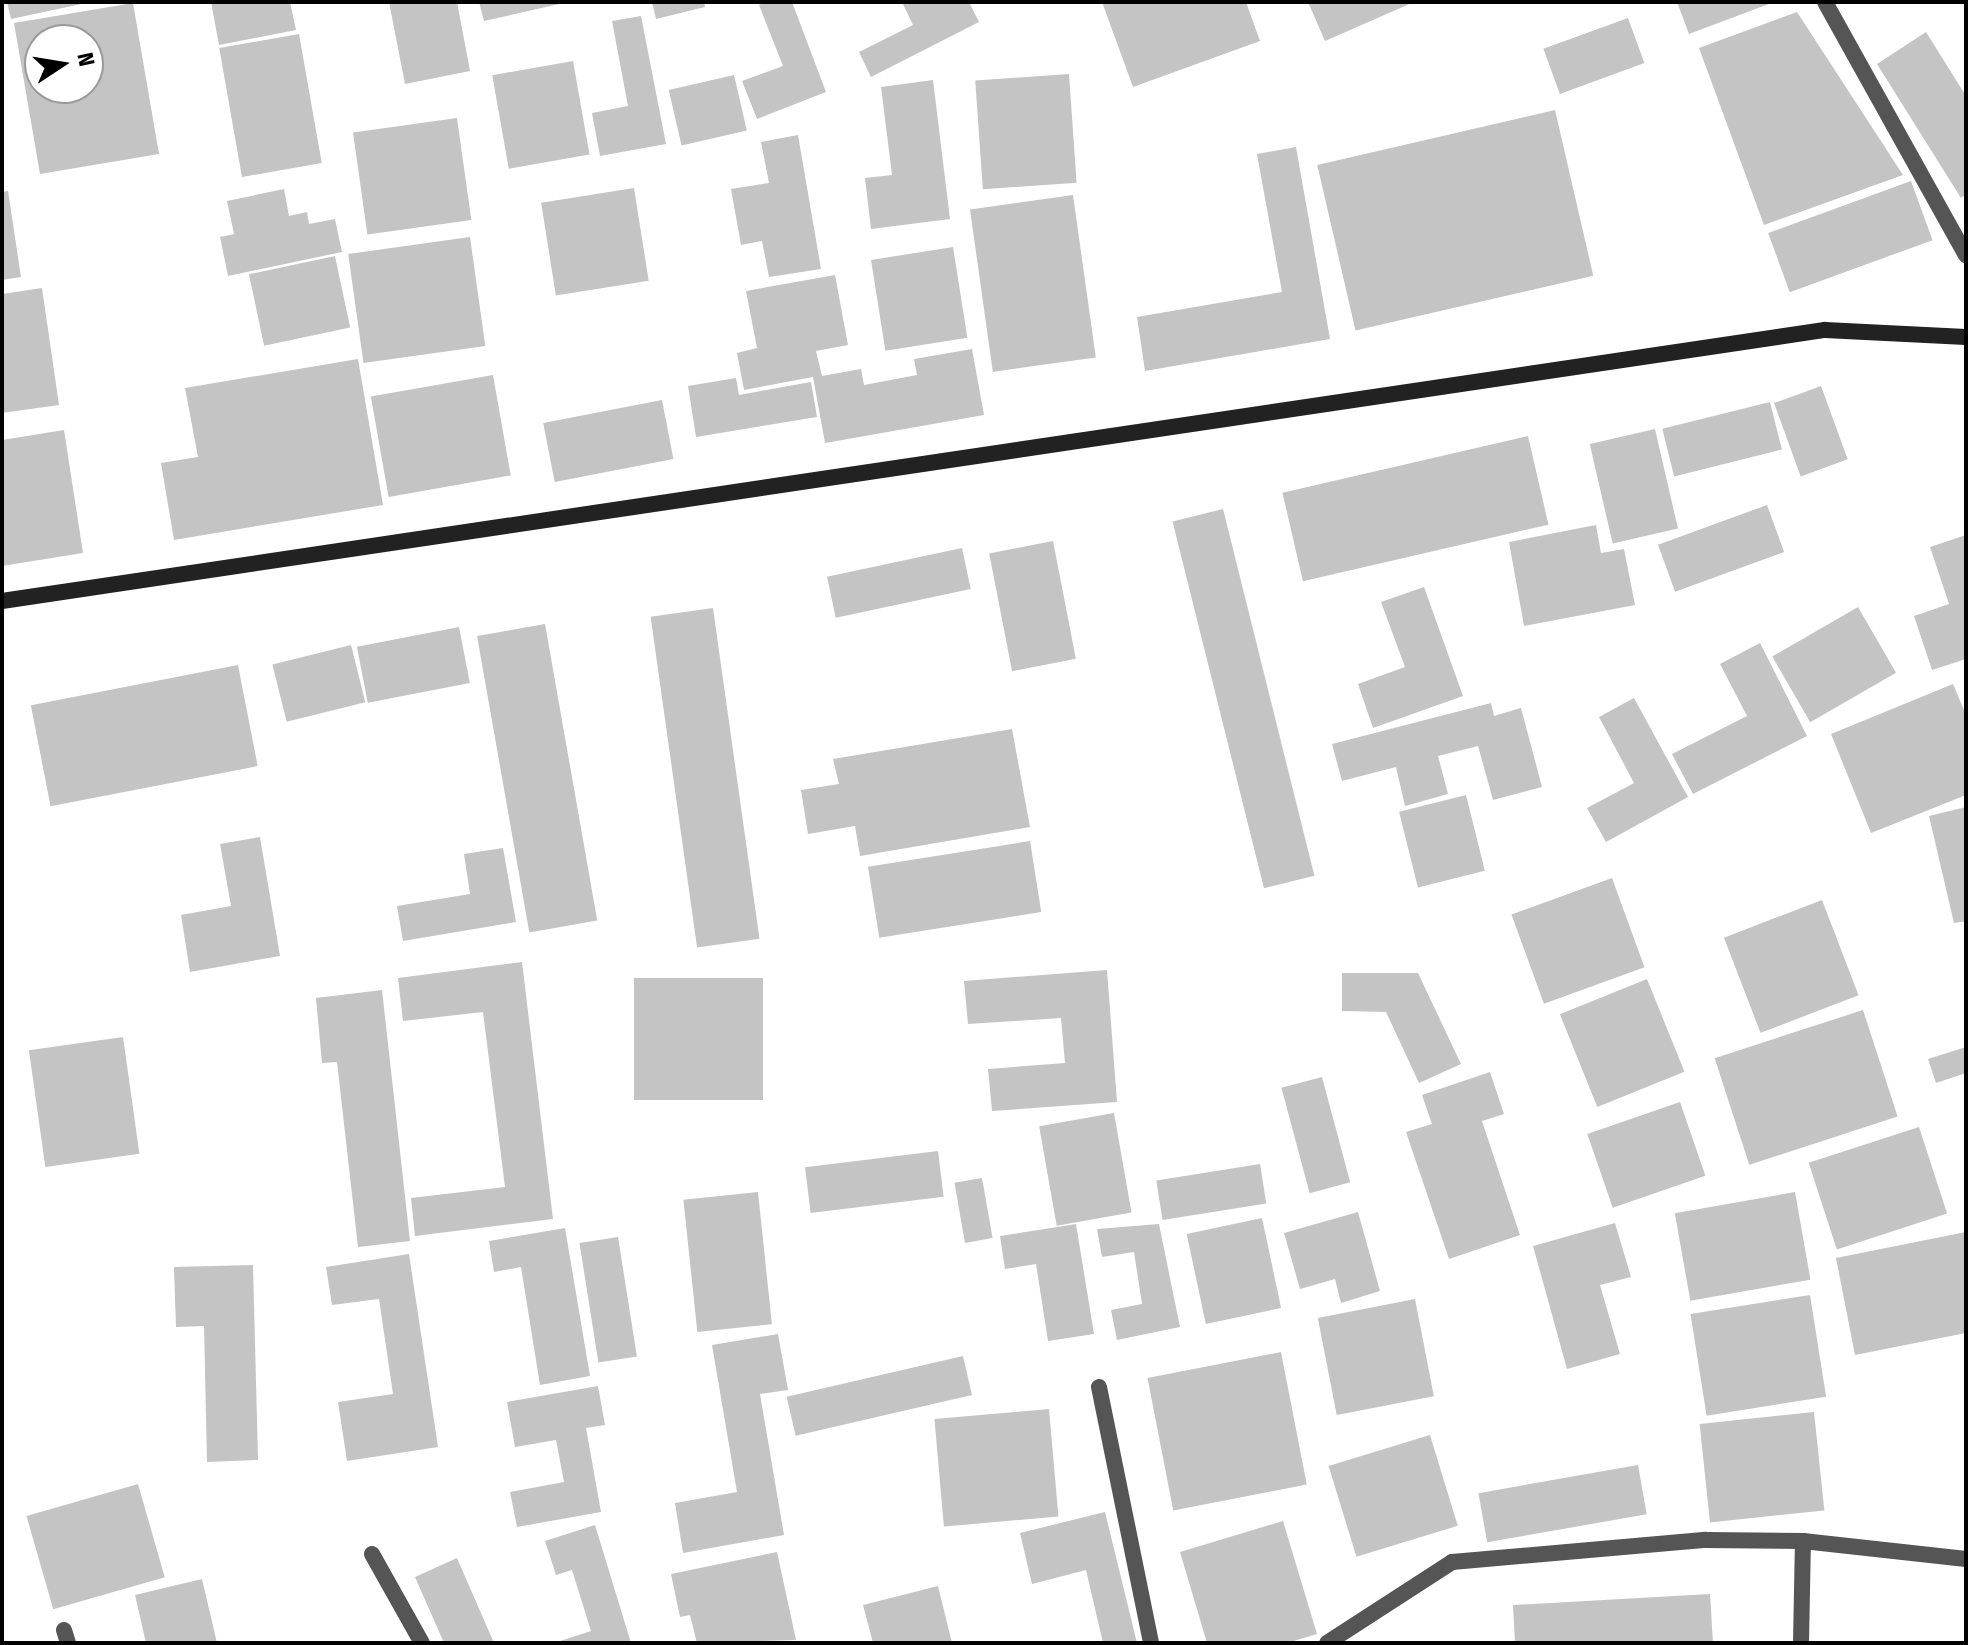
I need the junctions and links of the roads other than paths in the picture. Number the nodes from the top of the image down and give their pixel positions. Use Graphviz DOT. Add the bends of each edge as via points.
graph roads {
  1 [pos="1825,2"];
  2 [pos="1966,255"];
  3 [pos="1966,337"];
  4 [pos="2,601"];
  5 [pos="1099,1387"];
  6 [pos="1803,1541"];
  7 [pos="372,1554"];
  8 [pos="1966,1559"];
  9 [pos="422,1643"];
  10 [pos="1151,1643"];
  11 [pos="1327,1643"];
  12 [pos="1801,1643"];
  1 -- 2 [label="street"];
  3 -- 4 [label="main road" via="1825,330"];
  5 -- 10 [label="street"];
  6 -- 8 [label="street"];
  6 -- 11 [label="street" via="1706,1540 1452,1562"];
  6 -- 12 [label="street"];
  7 -- 9 [label="street"];
}
